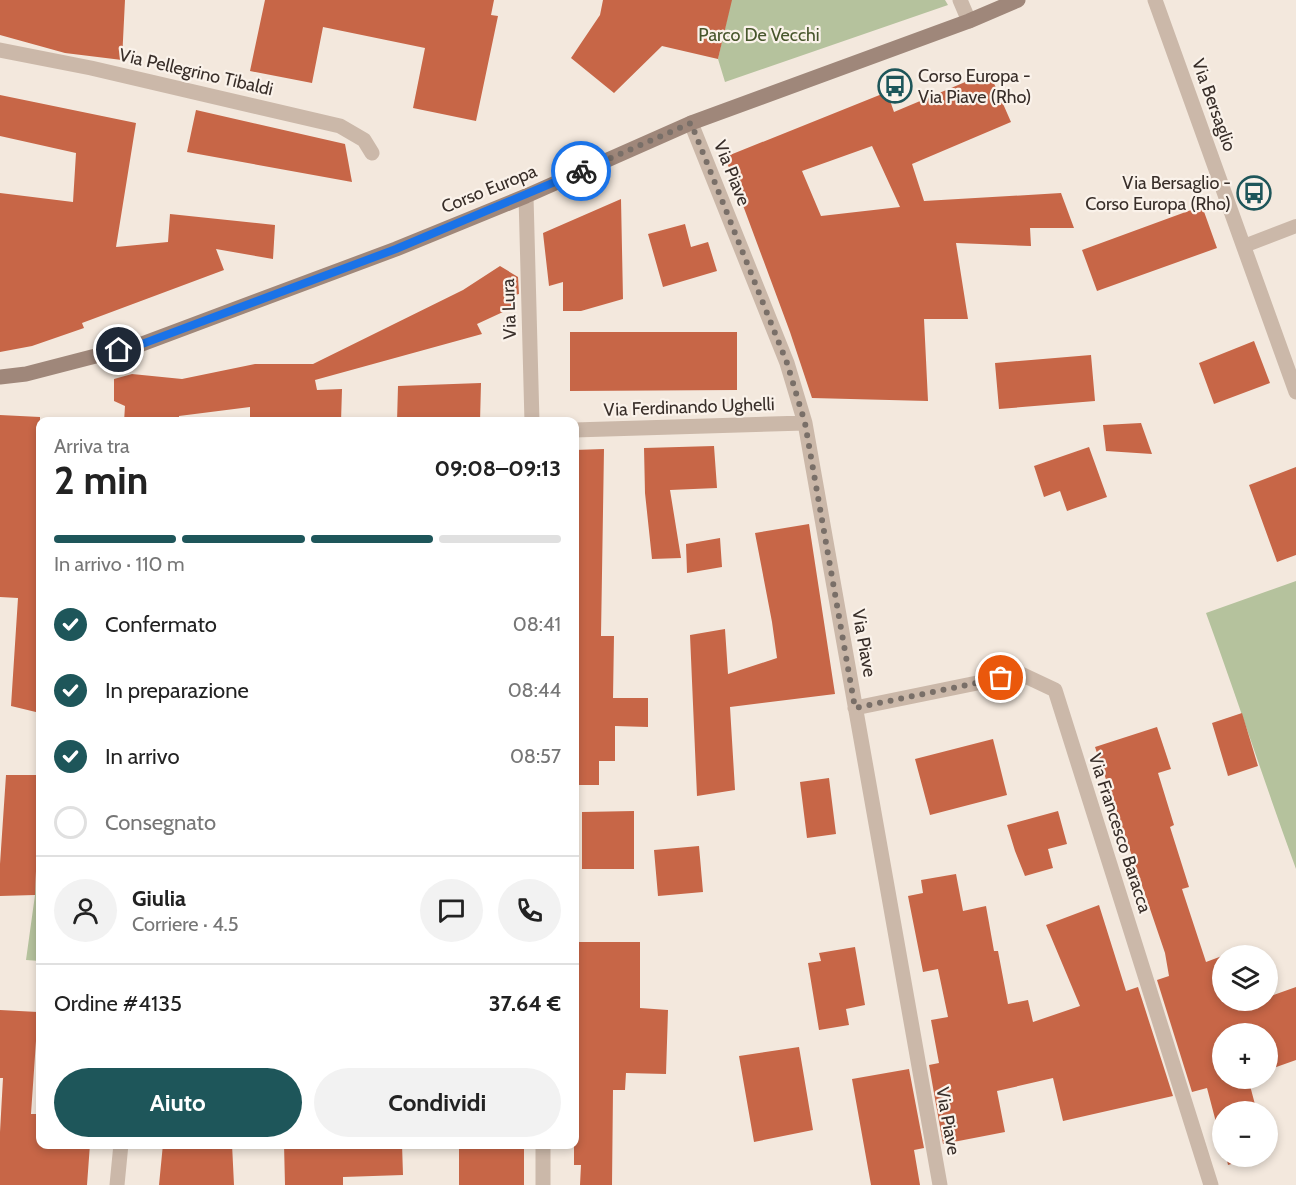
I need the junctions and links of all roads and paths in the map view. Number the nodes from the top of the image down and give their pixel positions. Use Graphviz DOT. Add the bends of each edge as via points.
graph roads {
  1 [pos="960,0"];
  2 [pos="1018,0"];
  3 [pos="1155,0"];
  4 [pos="969,21"];
  5 [pos="0,50"];
  6 [pos="691,123"];
  7 [pos="372,153"];
  8 [pos="526,196"];
  9 [pos="1296,226"];
  10 [pos="1244,246"];
  11 [pos="0,377"];
  12 [pos="1296,392"];
  13 [pos="532,417"];
  14 [pos="805,423"];
  15 [pos="579,430"];
  16 [pos="855,708"];
  17 [pos="121,1149"];
  18 [pos="543,1149"];
  19 [pos="117,1185"];
  20 [pos="543,1185"];
  21 [pos="940,1185"];
  22 [pos="1211,1185"];
  1 -- 4 [label="street"];
  2 -- 4 [label="main road, Corso Europa"];
  3 -- 10 [label="street, Via Bersaglio"];
  4 -- 6 [label="main road, Corso Europa"];
  5 -- 7 [label="street, Via Pellegrino Tibaldi" via="340,126 364,140"];
  6 -- 8 [label="main road, Corso Europa"];
  6 -- 14 [label="street, Via Piave" via="787,363"];
  8 -- 11 [label="main road, Corso Europa" via="142,344"];
  8 -- 13 [label="street, Via Lura"];
  9 -- 10 [label="lane"];
  10 -- 12 [label="street, Via Bersaglio"];
  14 -- 15 [label="street, Via Ferdinando Ughelli"];
  14 -- 16 [label="street, Via Piave"];
  16 -- 21 [label="street, Via Piave"];
  16 -- 22 [label="street, Via Francesco Baracca" via="1022,674 1055,690"];
  17 -- 19 [label="street"];
  18 -- 20 [label="street"];
}
